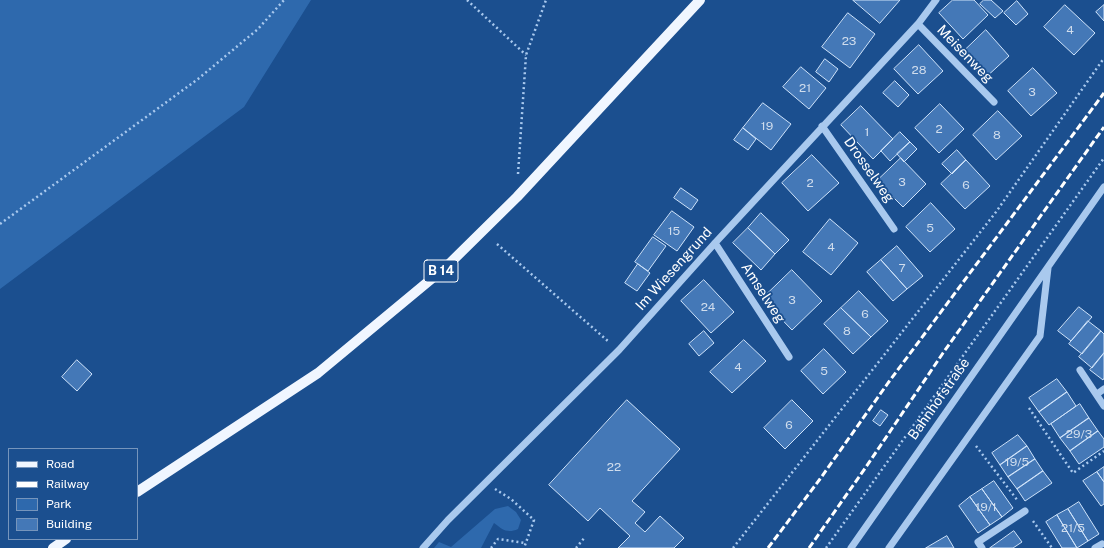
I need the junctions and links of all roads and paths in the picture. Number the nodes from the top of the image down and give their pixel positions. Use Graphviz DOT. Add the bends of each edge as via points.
graph roads {
  1 [pos="284,0"];
  2 [pos="467,0"];
  3 [pos="546,0"];
  4 [pos="700,0"];
  5 [pos="936,0"];
  6 [pos="918,24"];
  7 [pos="526,55"];
  8 [pos="1104,58"];
  9 [pos="994,102"];
  10 [pos="822,126"];
  11 [pos="1104,158"];
  12 [pos="1104,187"];
  13 [pos="517,197"];
  14 [pos="0,224"];
  15 [pos="894,229"];
  16 [pos="716,243"];
  17 [pos="497,244"];
  18 [pos="1048,266"];
  19 [pos="619,350"];
  20 [pos="789,356"];
  21 [pos="1080,370"];
  22 [pos="1104,389"];
  23 [pos="1097,394"];
  24 [pos="1104,406"];
  25 [pos="1030,408"];
  26 [pos="969,436"];
  27 [pos="1104,452"];
  28 [pos="485,484"];
  29 [pos="138,491"];
  30 [pos="1025,510"];
  31 [pos="586,537"];
  32 [pos="65,540"];
  33 [pos="525,543"];
  34 [pos="1102,544"];
  35 [pos="53,548"];
  36 [pos="423,548"];
  37 [pos="491,548"];
  38 [pos="524,548"];
  39 [pos="576,548"];
  40 [pos="733,548"];
  41 [pos="826,548"];
  42 [pos="851,548"];
  43 [pos="889,548"];
  44 [pos="982,548"];
  45 [pos="1052,548"];
  46 [pos="1095,548"];
  1 -- 14 [label="path" via="258,29 198,79"];
  2 -- 7 [label="path"];
  3 -- 7 [label="path"];
  4 -- 13 [label="main road, B 14"];
  5 -- 6 [label="street, Im Wiesengrund"];
  6 -- 9 [label="street, Meisenweg"];
  6 -- 10 [label="street, Im Wiesengrund"];
  7 -- 13 [label="path"];
  8 -- 40 [label="path" via="996,212"];
  10 -- 15 [label="street, Drosselweg"];
  10 -- 16 [label="street, Im Wiesengrund"];
  11 -- 41 [label="path"];
  12 -- 18 [label="street, Bahnhofstraße"];
  13 -- 29 [label="main road, B 14" via="447,266 318,373"];
  16 -- 19 [label="street, Im Wiesengrund"];
  16 -- 20 [label="street, Amselweg"];
  17 -- 19 [label="path"];
  18 -- 26 [label="street, Bahnhofstraße" via="1040,336"];
  18 -- 42 [label="street, Bahnhofstraße"];
  19 -- 28 [label="street, Im Wiesengrund"];
  21 -- 23 [label="street"];
  22 -- 23 [label="street"];
  23 -- 24 [label="street"];
  25 -- 27 [label="path" via="1073,473"];
  26 -- 30 [label="path"];
  26 -- 43 [label="street, Bahnhofstraße"];
  28 -- 33 [label="path" via="511,499 534,520"];
  28 -- 36 [label="street, Im Wiesengrund"];
  30 -- 44 [label="street" via="978,542"];
  30 -- 45 [label="path"];
  31 -- 39 [label="path"];
  32 -- 35 [label="main road"];
  33 -- 37 [label="path" via="498,539"];
  33 -- 38 [label="path"];
  34 -- 46 [label="street"];
}
